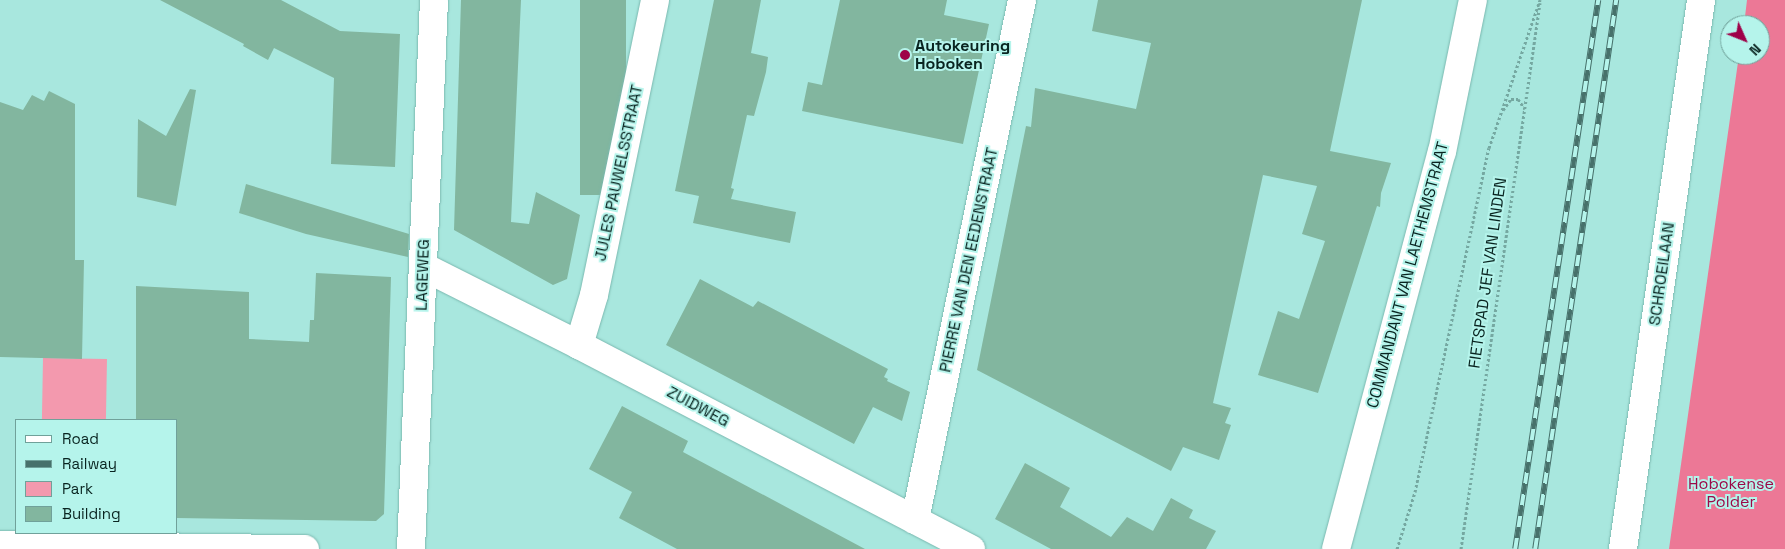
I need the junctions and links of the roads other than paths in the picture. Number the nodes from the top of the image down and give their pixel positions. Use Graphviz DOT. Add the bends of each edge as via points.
graph roads {
  1 [pos="654,0"];
  2 [pos="1022,0"];
  3 [pos="1473,0"];
  4 [pos="1701,0"];
  5 [pos="432,1"];
  6 [pos="424,267"];
  7 [pos="579,344"];
  8 [pos="915,520"];
  9 [pos="0,545"];
  10 [pos="305,549"];
  11 [pos="411,549"];
  12 [pos="971,549"];
  13 [pos="1336,549"];
  14 [pos="1622,549"];
  1 -- 7 [label="street, JULES PAUWELSSTRAAT" via="594,295"];
  2 -- 8 [label="street, PIERRE VAN DEN EEDENSTRAAT"];
  3 -- 13 [label="street, COMMANDANT VAN LAETHEMSTRAAT" via="1442,152"];
  4 -- 14 [label="street, SCHROEILAAN"];
  5 -- 6 [label="street, LAGEWEG"];
  6 -- 7 [label="street, ZUIDWEG"];
  6 -- 11 [label="street, LAGEWEG"];
  7 -- 8 [label="street, ZUIDWEG"];
  8 -- 12 [label="street, ZUIDWEG"];
  9 -- 10 [label="street"];
}
